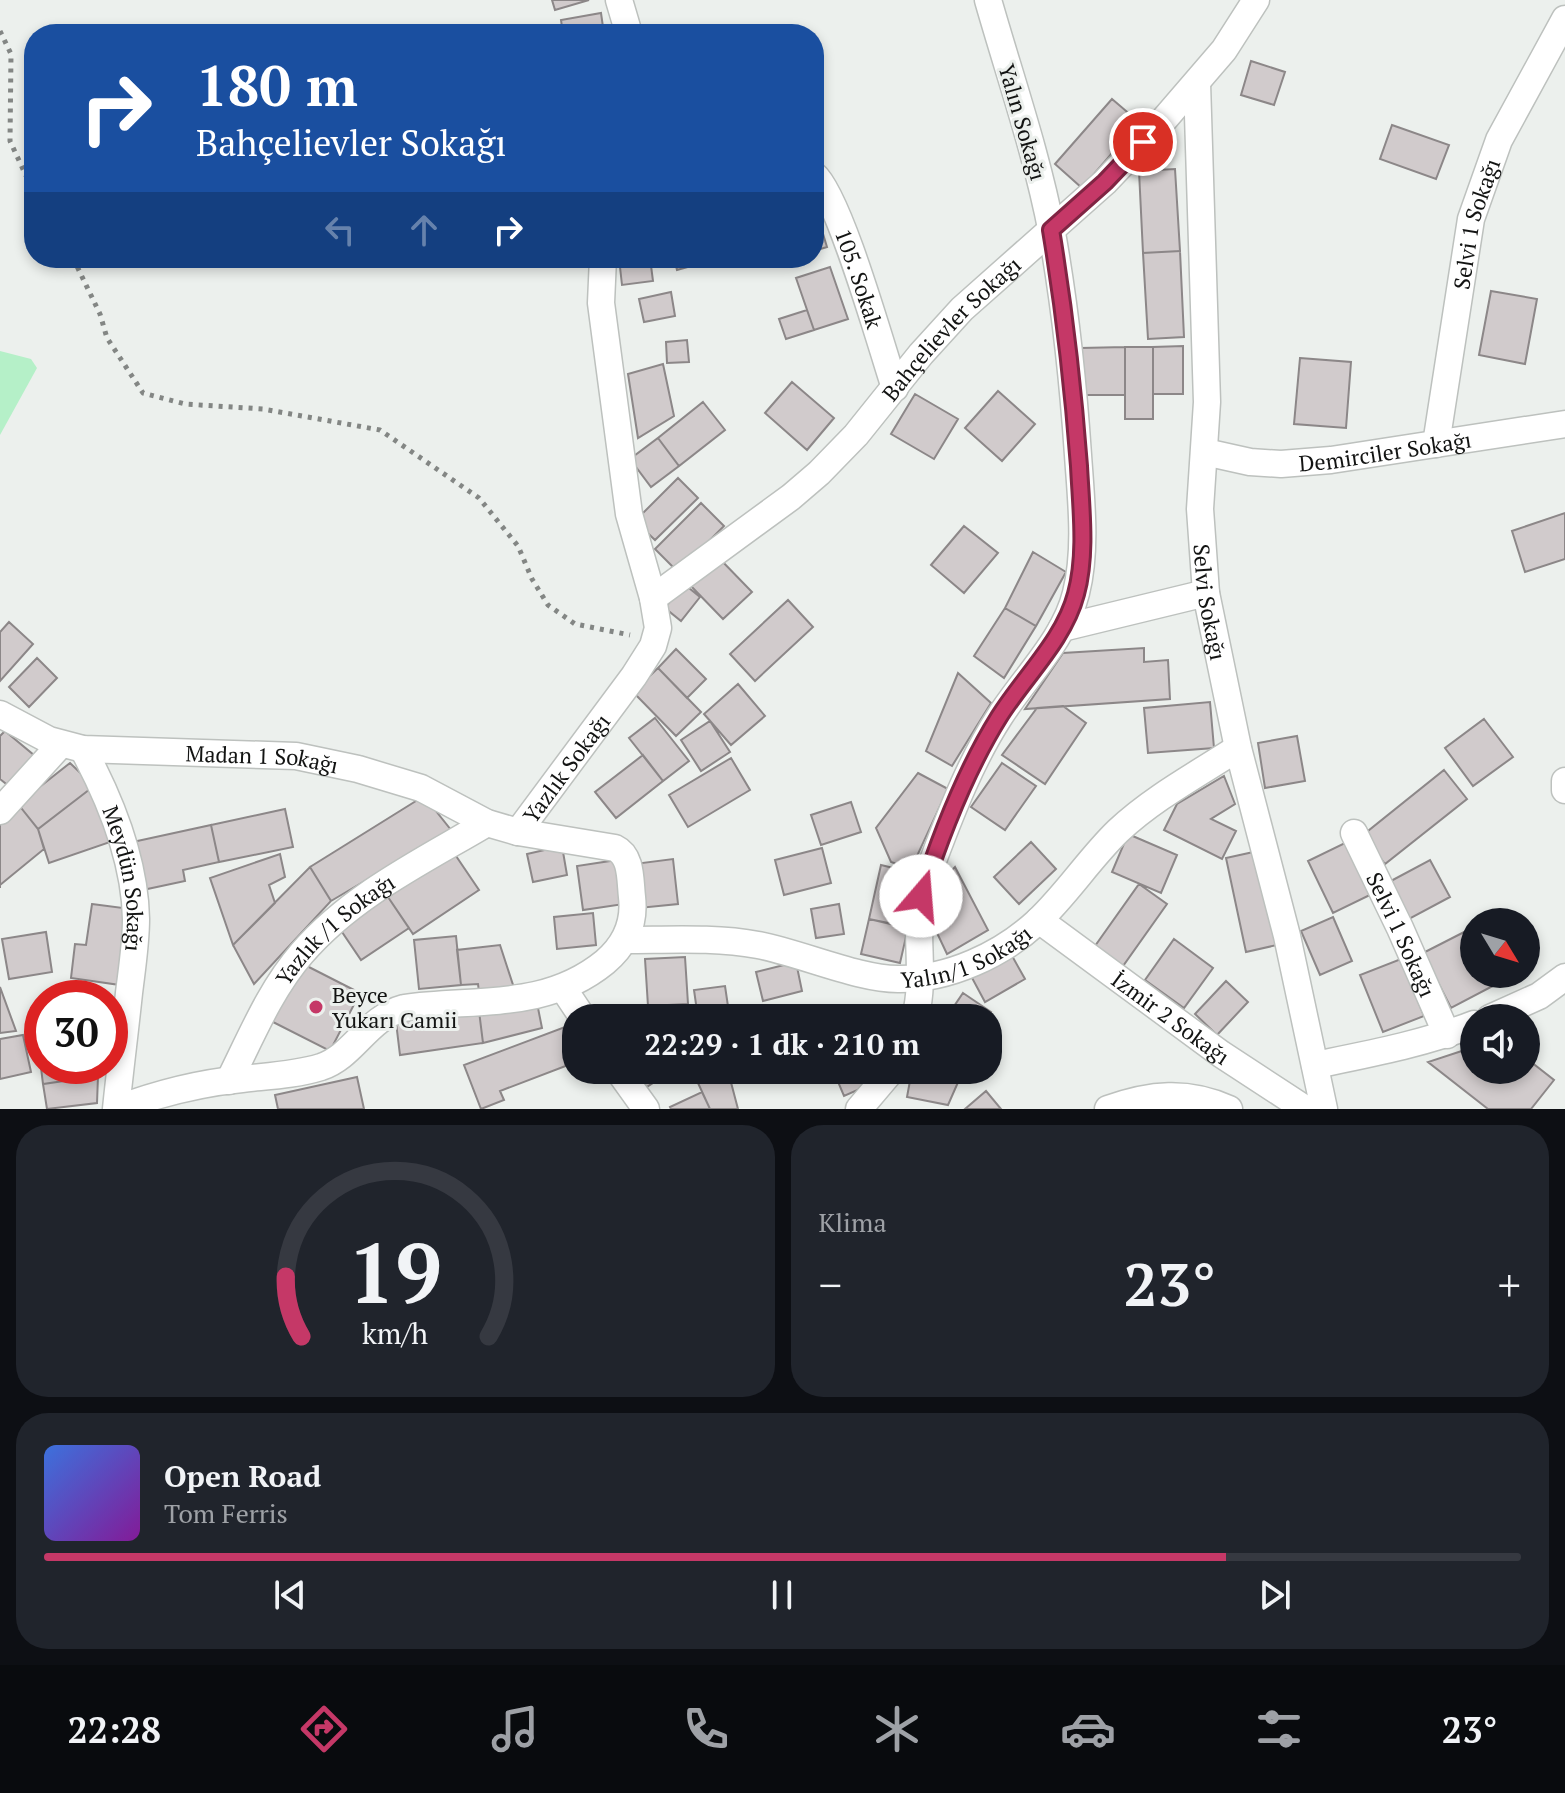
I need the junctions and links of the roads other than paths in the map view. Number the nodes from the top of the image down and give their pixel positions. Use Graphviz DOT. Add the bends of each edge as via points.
graph roads {
  1 [pos="619,0"];
  2 [pos="988,0"];
  3 [pos="1256,0"];
  4 [pos="1565,19"];
  5 [pos="626,24"];
  6 [pos="1197,83"];
  7 [pos="824,190"];
  8 [pos="1051,230"];
  9 [pos="603,268"];
  10 [pos="895,388"];
  11 [pos="1565,424"];
  12 [pos="1436,444"];
  13 [pos="1205,452"];
  14 [pos="1206,593"];
  15 [pos="653,598"];
  16 [pos="1062,628"];
  17 [pos="0,714"];
  18 [pos="72,747"];
  19 [pos="1238,748"];
  20 [pos="1565,781"];
  21 [pos="1565,790"];
  22 [pos="0,811"];
  23 [pos="487,823"];
  24 [pos="518,832"];
  25 [pos="1354,833"];
  26 [pos="1039,920"];
  27 [pos="625,940"];
  28 [pos="1565,977"];
  29 [pos="921,978"];
  30 [pos="563,988"];
  31 [pos="574,1004"];
  32 [pos="917,1004"];
  33 [pos="1521,1004"];
  34 [pos="1460,1030"];
  35 [pos="1447,1035"];
  36 [pos="1315,1065"];
  37 [pos="229,1081"];
  38 [pos="628,1084"];
  39 [pos="880,1084"];
  40 [pos="117,1109"];
  41 [pos="646,1109"];
  42 [pos="859,1109"];
  43 [pos="1108,1109"];
  44 [pos="1229,1109"];
  45 [pos="1305,1109"];
  46 [pos="1324,1109"];
  1 -- 5 [label="street"];
  2 -- 8 [label="street, Yalın Sokağı"];
  3 -- 6 [label="street, Bahçelievler Sokağı"];
  4 -- 12 [label="street, Selvi 1 Sokağı" via="1499,140 1471,219"];
  6 -- 8 [label="street, Bahçelievler Sokağı" via="1105,182"];
  6 -- 13 [label="street, Selvi Sokağı"];
  7 -- 10 [label="street, 105. Sokak"];
  8 -- 10 [label="street, Bahçelievler Sokağı" via="962,309"];
  8 -- 16 [label="street, Yalın Sokağı" via="1076,420 1081,510 1076,594"];
  9 -- 15 [label="street, Yazlık Sokağı" via="601,303 629,514"];
  10 -- 15 [label="street, Bahçelievler Sokağı" via="819,473"];
  11 -- 12 [label="street, Demirciler Sokağı"];
  12 -- 13 [label="street, Demirciler Sokağı" via="1281,464"];
  13 -- 14 [label="street, Selvi Sokağı" via="1200,509"];
  14 -- 16 [label="street"];
  14 -- 19 [label="street, Selvi Sokağı"];
  15 -- 24 [label="street, Yazlık Sokağı" via="658,628 653,646"];
  16 -- 29 [label="street, Yalın Sokağı" via="998,719 933,860 921,896"];
  17 -- 18 [label="street, Madan 1 Sokağı"];
  18 -- 22 [label="street"];
  18 -- 23 [label="street, Madan 1 Sokağı" via="296,756 402,781"];
  18 -- 40 [label="street, Meydün Sokağı" via="112,810 134,896 133,959"];
  19 -- 26 [label="street, Yalın/1 Sokağı" via="1121,829"];
  19 -- 36 [label="street, Selvi Sokağı"];
  20 -- 21 [label="street"];
  23 -- 24 [label="street, Madan 1 Sokağı"];
  23 -- 37 [label="street, Yazlık /1 Sokağı" via="366,896 301,953 272,994"];
  24 -- 27 [label="street, Yazlık Sokağı" via="623,852 633,904"];
  25 -- 35 [label="street, Selvi 1 Sokağı"];
  26 -- 29 [label="street, Yalın/1 Sokağı" via="962,968"];
  26 -- 45 [label="street, İzmir 2 Sokağı"];
  27 -- 29 [label="street, Yalın/1 Sokağı" via="756,945 860,972"];
  27 -- 30 [label="street" via="592,972"];
  28 -- 33 [label="street"];
  29 -- 32 [label="street, Yalın Sokağı"];
  30 -- 31 [label="street"];
  30 -- 37 [label="street" via="539,996 404,1008 371,1025 323,1066"];
  34 -- 35 [label="street"];
  35 -- 36 [label="street"];
  36 -- 46 [label="street, Selvi Sokağı"];
  37 -- 40 [label="street"];
  38 -- 41 [label="street"];
  39 -- 42 [label="street"];
  43 -- 44 [label="street" via="1173,1095"];
}
